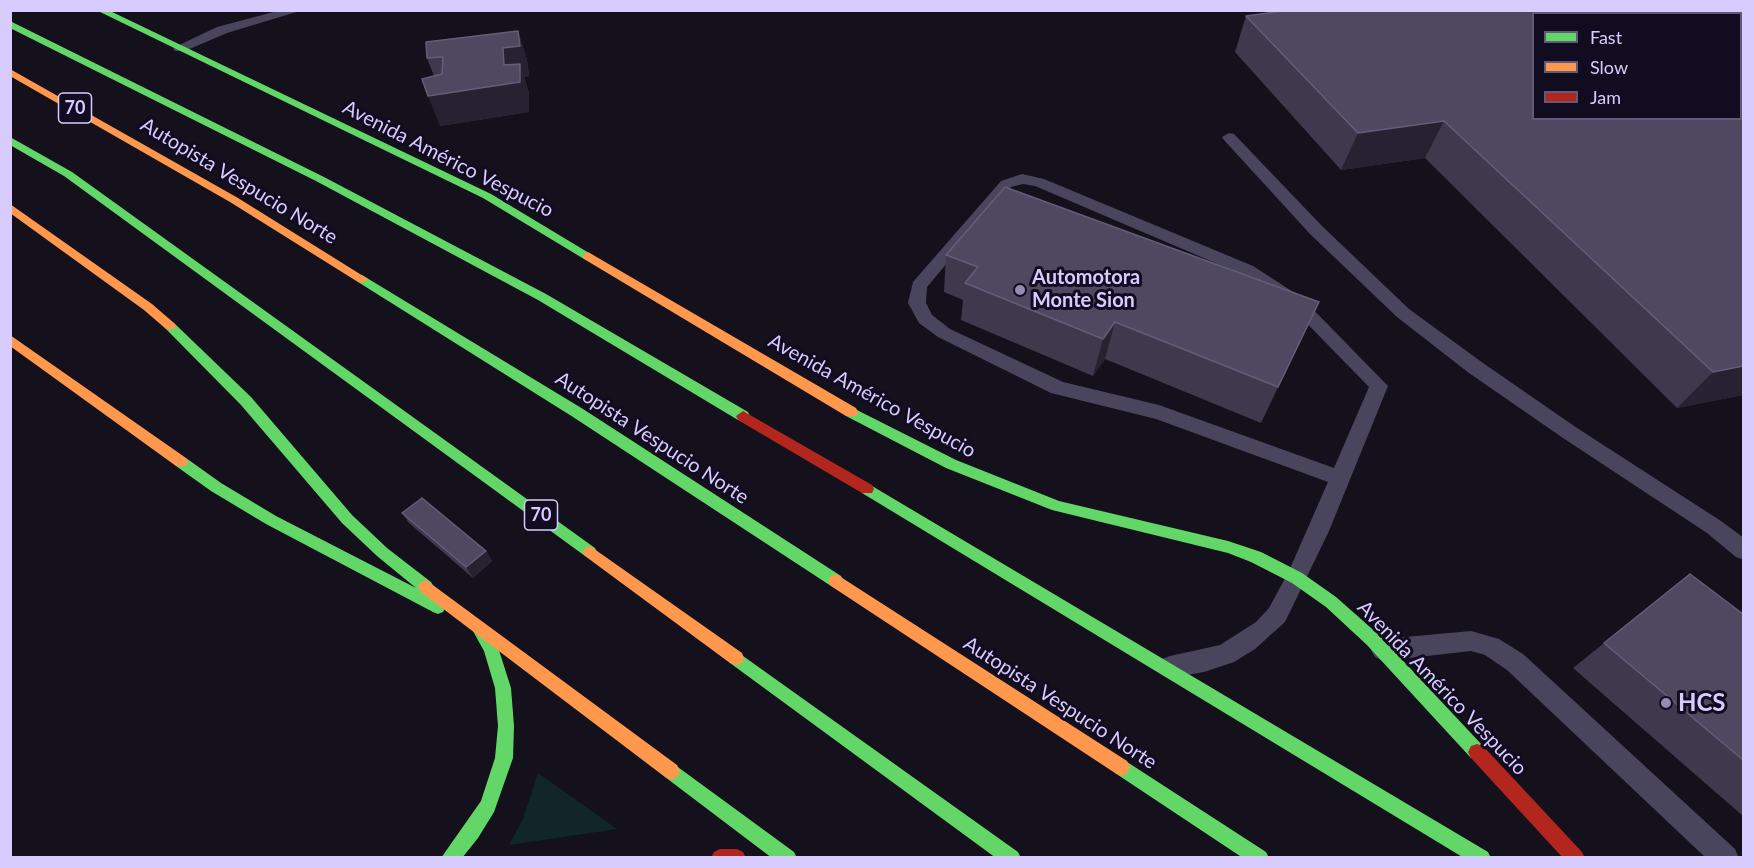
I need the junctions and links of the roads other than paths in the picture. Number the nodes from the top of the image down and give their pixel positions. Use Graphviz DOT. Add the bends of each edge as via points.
graph roads {
  1 [pos="100,10"];
  2 [pos="297,10"];
  3 [pos="10,24"];
  4 [pos="180,48"];
  5 [pos="10,72"];
  6 [pos="1229,137"];
  7 [pos="10,140"];
  8 [pos="13,209"];
  9 [pos="10,339"];
  10 [pos="1340,478"];
  11 [pos="1743,551"];
  12 [pos="1297,578"];
  13 [pos="480,629"];
  14 [pos="1383,650"];
  15 [pos="1168,668"];
  16 [pos="450,858"];
  17 [pos="720,858"];
  18 [pos="737,858"];
  19 [pos="788,858"];
  20 [pos="1012,858"];
  21 [pos="1260,858"];
  22 [pos="1482,858"];
  23 [pos="1576,858"];
  24 [pos="1726,858"];
  1 -- 4 [label="main road, Avenida Américo Vespucio"];
  2 -- 4 [label="lane" via="222,30"];
  3 -- 15 [label="main road" via="320,179 542,297"];
  4 -- 12 [label="main road, Avenida Américo Vespucio" via="486,196 844,408 951,464 1057,506 1256,557"];
  5 -- 21 [label="main road, Autopista Vespucio Norte / 70" via="140,144 578,413"];
  6 -- 11 [label="lane" via="1316,230 1403,313 1476,368 1714,527"];
  7 -- 20 [label="main road, 70" via="68,174"];
  8 -- 13 [label="main road" via="148,307 187,341 246,401 347,519 382,552"];
  9 -- 13 [label="main road" via="216,487"];
  10 -- 10 [label="lane" via="1159,412 1058,388 944,333 925,319 917,303 919,286 1006,184 1022,179 1039,182 1247,270 1295,301 1379,386"];
  10 -- 12 [label="lane"];
  12 -- 14 [label="main road, Avenida Américo Vespucio" via="1331,602"];
  12 -- 15 [label="lane" via="1277,615 1247,642 1226,654"];
  13 -- 16 [label="main road" via="499,670 505,704 504,758 488,806"];
  13 -- 19 [label="main road"];
  14 -- 23 [label="main road, Avenida Américo Vespucio"];
  14 -- 24 [label="lane" via="1472,641 1491,646 1515,662"];
  15 -- 22 [label="main road"];
  17 -- 18 [label="main road"];
}
